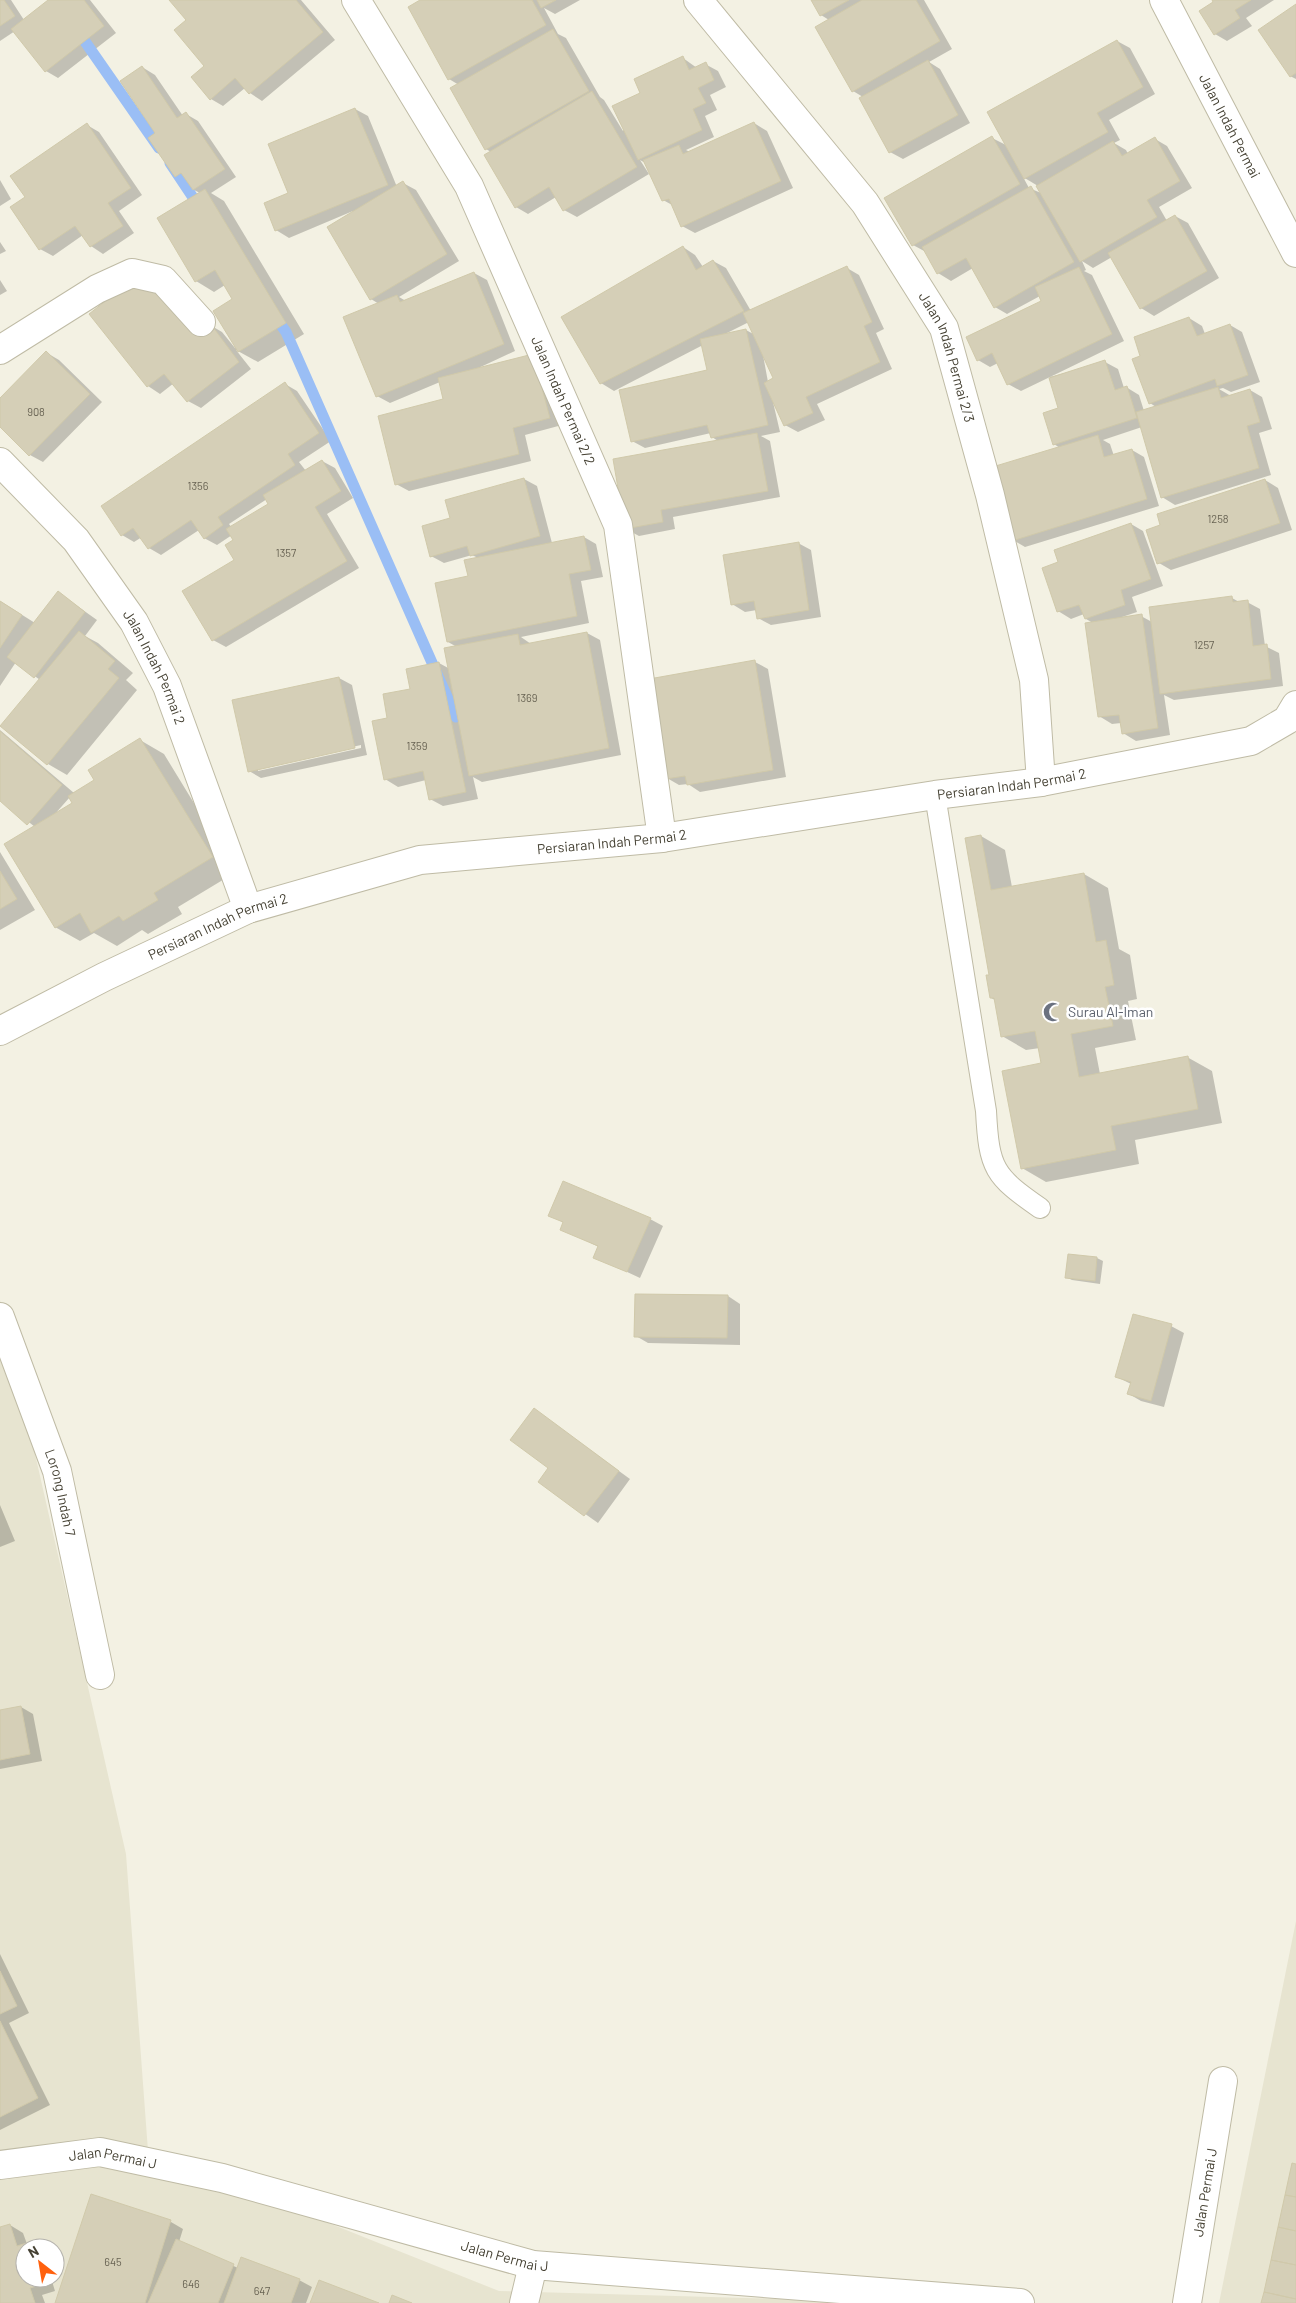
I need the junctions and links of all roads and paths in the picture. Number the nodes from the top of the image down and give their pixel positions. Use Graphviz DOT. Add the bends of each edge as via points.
graph roads {
  1 [pos="356,0"];
  2 [pos="698,0"];
  3 [pos="1164,0"];
  4 [pos="1296,253"];
  5 [pos="201,322"];
  6 [pos="0,350"];
  7 [pos="0,462"];
  8 [pos="1296,705"];
  9 [pos="1041,782"];
  10 [pos="935,795"];
  11 [pos="662,838"];
  12 [pos="248,908"];
  13 [pos="0,1031"];
  14 [pos="1040,1208"];
  15 [pos="0,1317"];
  16 [pos="100,1675"];
  17 [pos="1223,2081"];
  18 [pos="0,2165"];
  19 [pos="533,2265"];
  20 [pos="848,2296"];
  21 [pos="524,2303"];
  22 [pos="1020,2303"];
  23 [pos="1187,2303"];
  1 -- 11 [label="street, Jalan Indah Permai 2/2" via="469,186 618,525"];
  2 -- 9 [label="street, Jalan Indah Permai 2/3" via="865,203 944,328 990,495 1034,680"];
  3 -- 4 [label="street, Jalan Indah Permai"];
  5 -- 6 [label="street" via="163,280 132,273 97,289"];
  7 -- 12 [label="street, Jalan Indah Permai 2" via="76,540 134,622 168,686"];
  8 -- 9 [label="street, Persiaran Indah Permai 2" via="1287,720 1251,741"];
  9 -- 10 [label="street, Persiaran Indah Permai 2"];
  10 -- 11 [label="street, Persiaran Indah Permai 2"];
  10 -- 14 [label="lane" via="986,1111 990,1155 1011,1188"];
  11 -- 12 [label="street, Persiaran Indah Permai 2" via="420,860"];
  12 -- 13 [label="street, Persiaran Indah Permai 2"];
  15 -- 16 [label="street, Lorong Indah 7" via="57,1471"];
  17 -- 23 [label="street, Jalan Permai J"];
  18 -- 19 [label="street, Jalan Permai J" via="100,2152 222,2178"];
  19 -- 20 [label="street, Jalan Permai J"];
  19 -- 21 [label="street"];
  20 -- 22 [label="street, Jalan Permai J"];
}
